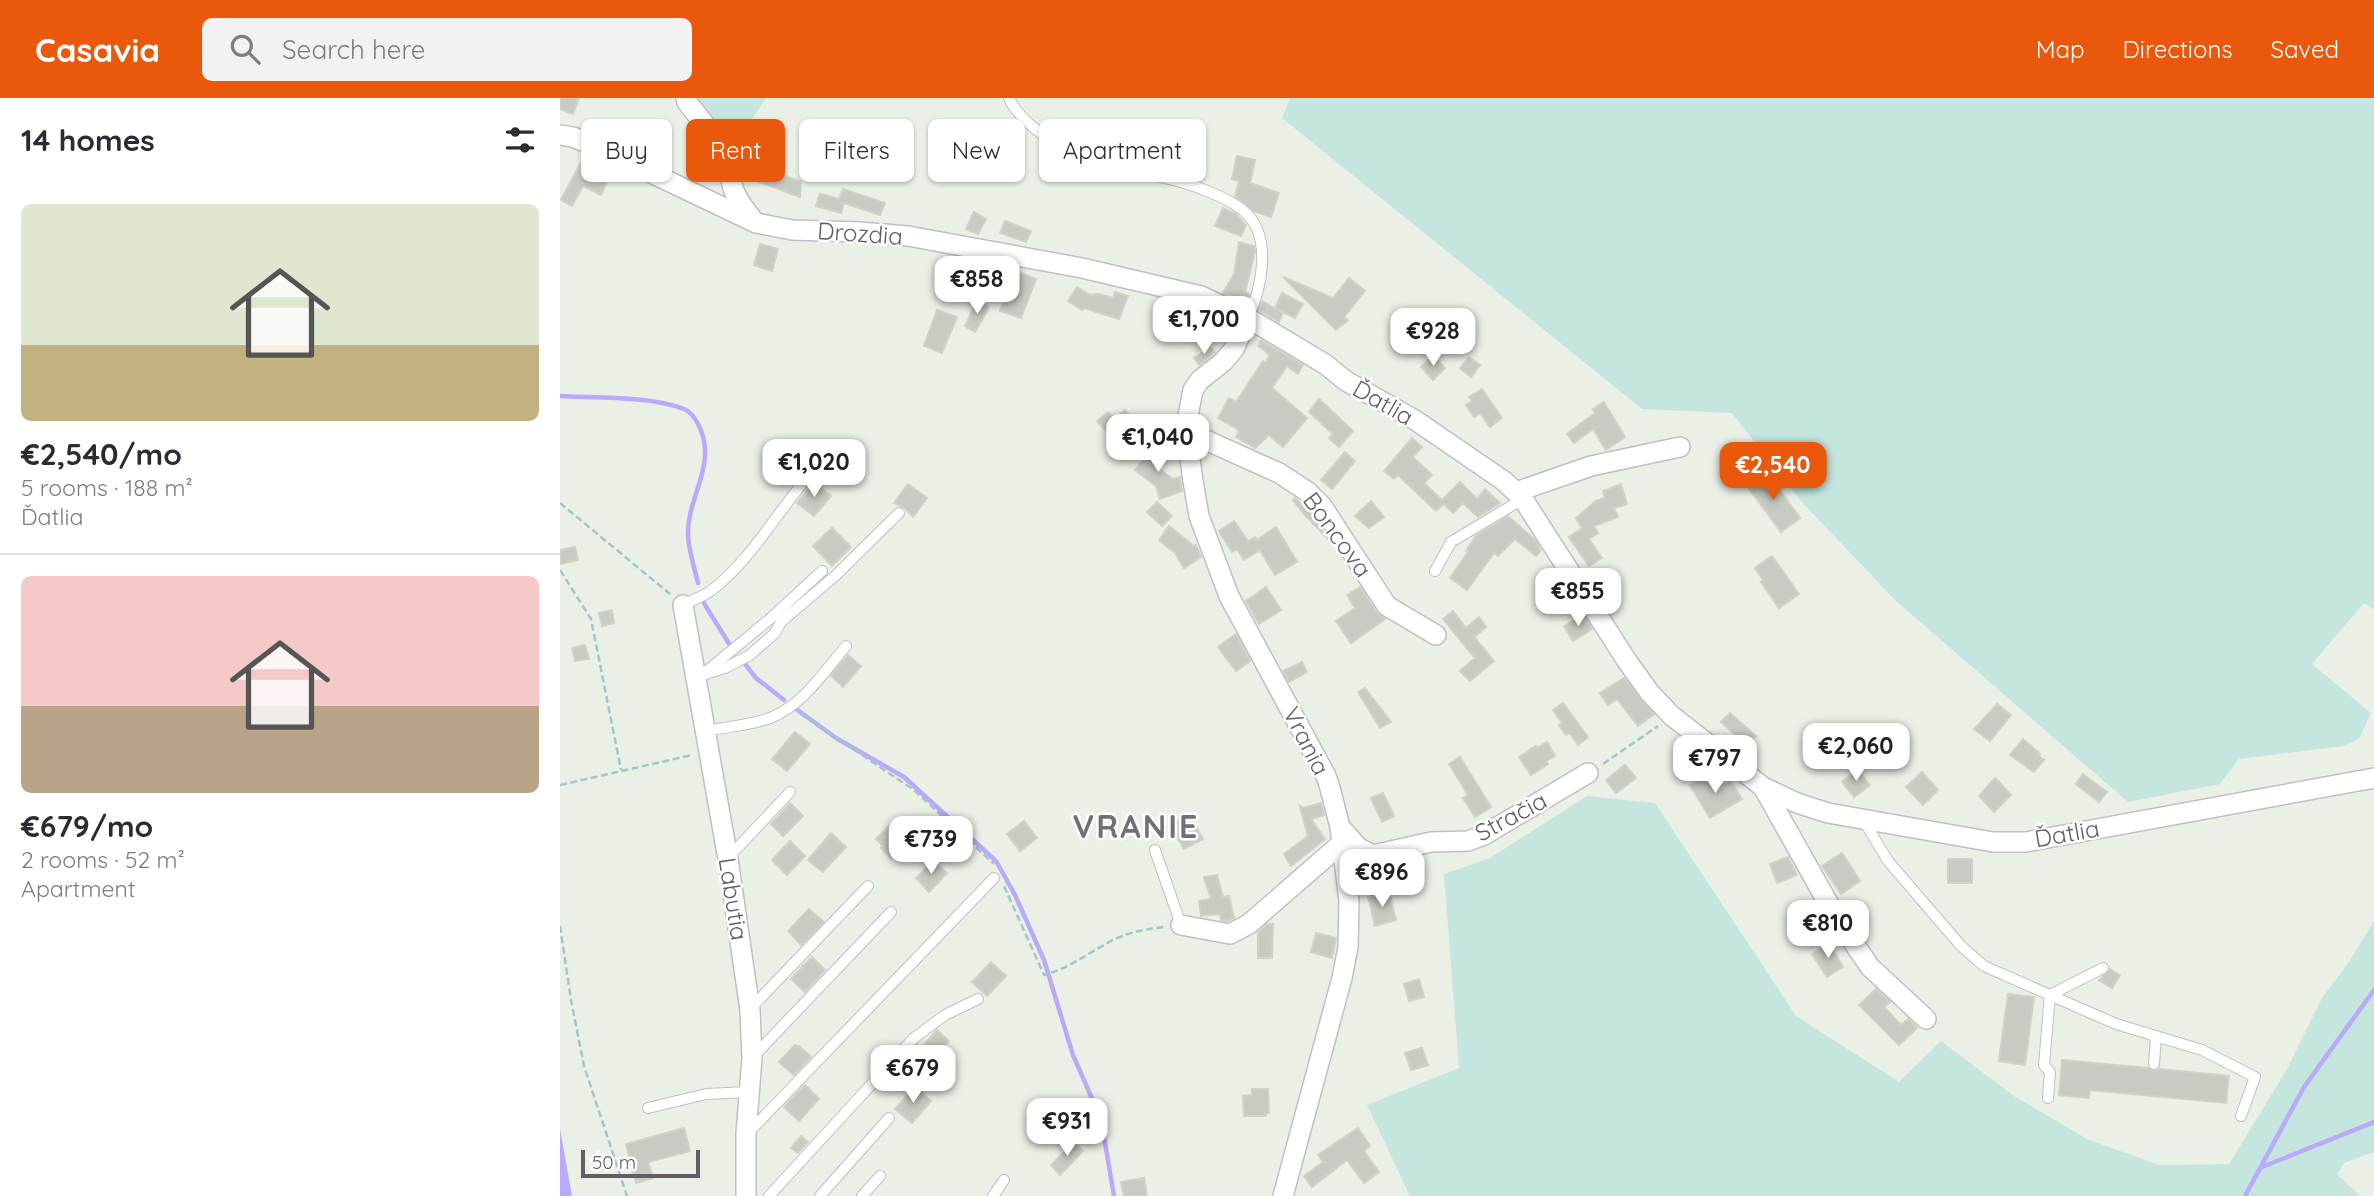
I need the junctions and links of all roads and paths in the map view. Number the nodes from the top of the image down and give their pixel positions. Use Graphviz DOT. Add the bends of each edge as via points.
graph roads {
  1 [pos="686,98"];
  2 [pos="1009,98"];
  3 [pos="560,135"];
  4 [pos="756,223"];
  5 [pos="1248,318"];
  6 [pos="1188,432"];
  7 [pos="1680,447"];
  8 [pos="812,472"];
  9 [pos="1520,495"];
  10 [pos="560,503"];
  11 [pos="899,513"];
  12 [pos="560,570"];
  13 [pos="1435,570"];
  14 [pos="822,571"];
  15 [pos="683,605"];
  16 [pos="1436,635"];
  17 [pos="846,646"];
  18 [pos="696,677"];
  19 [pos="789,706"];
  20 [pos="1672,716"];
  21 [pos="705,731"];
  22 [pos="709,751"];
  23 [pos="621,770"];
  24 [pos="1588,773"];
  25 [pos="2374,778"];
  26 [pos="560,785"];
  27 [pos="1763,787"];
  28 [pos="790,792"];
  29 [pos="1864,820"];
  30 [pos="1341,835"];
  31 [pos="1155,850"];
  32 [pos="728,859"];
  33 [pos="997,876"];
  34 [pos="868,886"];
  35 [pos="891,912"];
  36 [pos="1181,925"];
  37 [pos="560,926"];
  38 [pos="2103,968"];
  39 [pos="2050,995"];
  40 [pos="978,999"];
  41 [pos="750,1010"];
  42 [pos="1926,1019"];
  43 [pos="2156,1036"];
  44 [pos="752,1058"];
  45 [pos="2154,1064"];
  46 [pos="749,1092"];
  47 [pos="2048,1098"];
  48 [pos="648,1108"];
  49 [pos="2241,1116"];
  50 [pos="889,1118"];
  51 [pos="746,1134"];
  52 [pos="880,1176"];
  53 [pos="1004,1180"];
  54 [pos="627,1196"];
  55 [pos="746,1196"];
  56 [pos="769,1196"];
  57 [pos="820,1196"];
  58 [pos="862,1196"];
  59 [pos="993,1196"];
  60 [pos="1283,1196"];
  1 -- 4 [label="street" via="728,156 737,197"];
  2 -- 5 [label="lane" via="1021,116 1083,159 1128,175 1175,180 1209,192 1250,217 1261,252 1257,296"];
  3 -- 4 [label="street, Drozdia" via="597,147"];
  4 -- 5 [label="street, Drozdia" via="792,230 908,236 1007,253 1172,288"];
  5 -- 6 [label="street, Vrania" via="1234,349 1193,390"];
  5 -- 9 [label="street, Ďatlia" via="1415,420"];
  6 -- 16 [label="street, Boncova" via="1279,473 1308,492 1322,506 1387,606"];
  6 -- 30 [label="street, Vrania" via="1199,516 1218,573 1325,776"];
  7 -- 9 [label="street" via="1591,466"];
  8 -- 15 [label="lane" via="749,554 711,591"];
  9 -- 13 [label="lane" via="1451,542"];
  9 -- 20 [label="street, Ďatlia" via="1627,661"];
  10 -- 15 [label="path"];
  11 -- 18 [label="lane" via="750,655"];
  12 -- 23 [label="path" via="591,619"];
  14 -- 18 [label="lane" via="719,663"];
  15 -- 18 [label="street, Labutia"];
  17 -- 19 [label="lane"];
  18 -- 21 [label="street, Labutia"];
  19 -- 21 [label="lane" via="771,718"];
  19 -- 33 [label="path" via="914,790 995,865"];
  20 -- 24 [label="path"];
  20 -- 27 [label="street, Ďatlia"];
  21 -- 22 [label="street, Labutia"];
  22 -- 23 [label="path"];
  22 -- 32 [label="street, Labutia"];
  23 -- 26 [label="path"];
  24 -- 30 [label="street, Stračia" via="1468,841 1431,842 1373,855"];
  25 -- 29 [label="street, Ďatlia" via="2026,842 1993,842"];
  27 -- 29 [label="street, Ďatlia" via="1797,803"];
  27 -- 42 [label="street, Ďatlia" via="1836,917 1870,967"];
  28 -- 32 [label="lane"];
  29 -- 39 [label="lane" via="1888,861 1961,946 1984,966"];
  30 -- 36 [label="street" via="1249,924 1230,934"];
  30 -- 60 [label="street, Vrania" via="1349,901 1348,947"];
  31 -- 36 [label="lane"];
  32 -- 41 [label="street, Labutia"];
  33 -- 36 [label="path" via="1044,975 1135,931"];
  33 -- 51 [label="lane"];
  34 -- 41 [label="lane"];
  35 -- 44 [label="lane"];
  37 -- 54 [label="path" via="584,1066"];
  38 -- 39 [label="lane"];
  39 -- 43 [label="lane"];
  39 -- 47 [label="lane" via="2044,1065 2050,1072"];
  40 -- 56 [label="lane" via="945,1015 914,1038"];
  41 -- 44 [label="street, Labutia"];
  43 -- 45 [label="lane"];
  43 -- 49 [label="lane" via="2202,1050 2255,1077"];
  44 -- 46 [label="street, Labutia"];
  46 -- 48 [label="lane" via="706,1094"];
  46 -- 51 [label="street, Labutia"];
  50 -- 57 [label="lane"];
  51 -- 55 [label="street, Labutia"];
  52 -- 58 [label="lane"];
  53 -- 59 [label="lane"];
}
